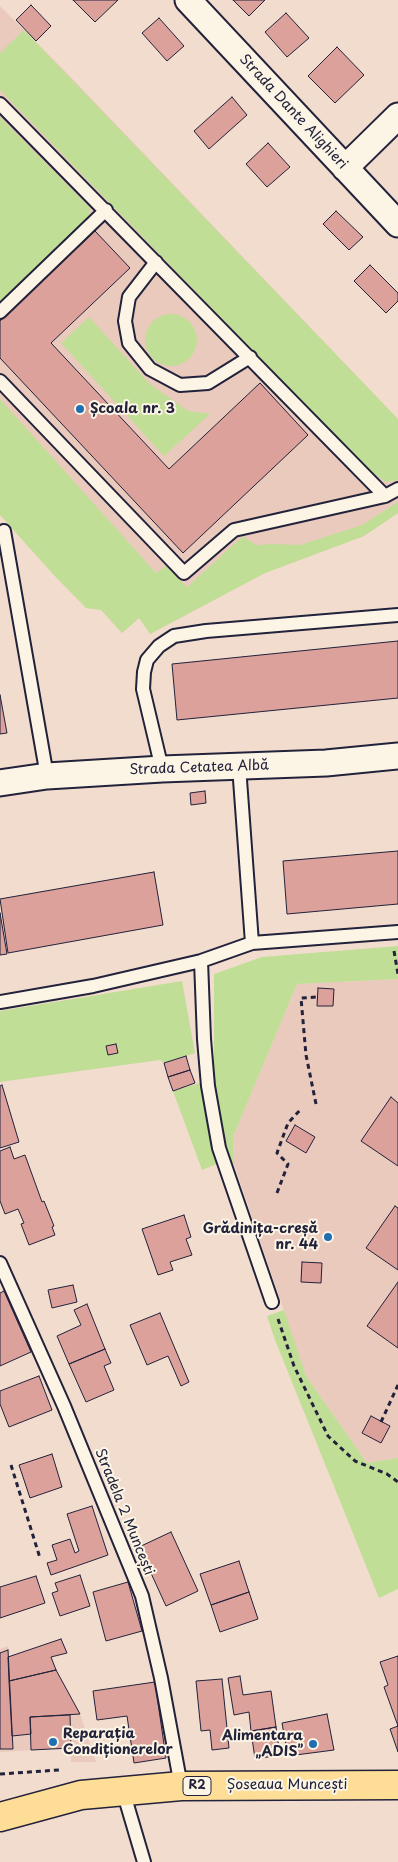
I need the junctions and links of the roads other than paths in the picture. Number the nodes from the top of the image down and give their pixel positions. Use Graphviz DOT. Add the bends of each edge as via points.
graph roads {
  1 [pos="188,0"];
  2 [pos="0,104"];
  3 [pos="398,116"];
  4 [pos="345,168"];
  5 [pos="106,210"];
  6 [pos="398,224"];
  7 [pos="156,262"];
  8 [pos="0,312"];
  9 [pos="250,357"];
  10 [pos="0,381"];
  11 [pos="398,489"];
  12 [pos="386,496"];
  13 [pos="4,531"];
  14 [pos="398,615"];
  15 [pos="398,756"];
  16 [pos="240,766"];
  17 [pos="162,769"];
  18 [pos="47,776"];
  19 [pos="0,783"];
  20 [pos="398,932"];
  21 [pos="252,943"];
  22 [pos="201,961"];
  23 [pos="0,1002"];
  24 [pos="0,1263"];
  25 [pos="272,1302"];
  26 [pos="398,1785"];
  27 [pos="181,1786"];
  28 [pos="123,1791"];
  29 [pos="0,1817"];
  30 [pos="144,1862"];
  1 -- 4 [label="street, Strada Dante Alighieri"];
  2 -- 5 [label="lane"];
  3 -- 4 [label="street"];
  4 -- 6 [label="street, Strada Dante Alighieri"];
  5 -- 7 [label="lane"];
  5 -- 8 [label="lane"];
  7 -- 9 [label="lane"];
  7 -- 9 [label="lane" via="129,297 125,321 129,343 150,369 180,385 208,383"];
  9 -- 12 [label="lane"];
  10 -- 12 [label="lane" via="184,573 234,530"];
  11 -- 12 [label="lane"];
  13 -- 18 [label="lane"];
  14 -- 17 [label="lane" via="206,631 174,636 158,646 148,660 143,689"];
  15 -- 16 [label="street, Strada Cetatea Albă"];
  16 -- 17 [label="street, Strada Cetatea Albă"];
  16 -- 21 [label="lane"];
  17 -- 18 [label="street, Strada Cetatea Albă"];
  18 -- 19 [label="street, Strada Cetatea Albă"];
  20 -- 21 [label="lane"];
  21 -- 22 [label="lane"];
  22 -- 23 [label="lane" via="93,986"];
  22 -- 25 [label="lane" via="208,1086 219,1148"];
  24 -- 27 [label="lane, Stradela 2 Muncești" via="64,1406 142,1596"];
  26 -- 27 [label="main road, Șoseaua Muncești / R2"];
  27 -- 28 [label="main road, Șoseaua Muncești / R2"];
  28 -- 29 [label="main road, Șoseaua Muncești / R2" via="81,1795"];
  28 -- 30 [label="lane"];
}
